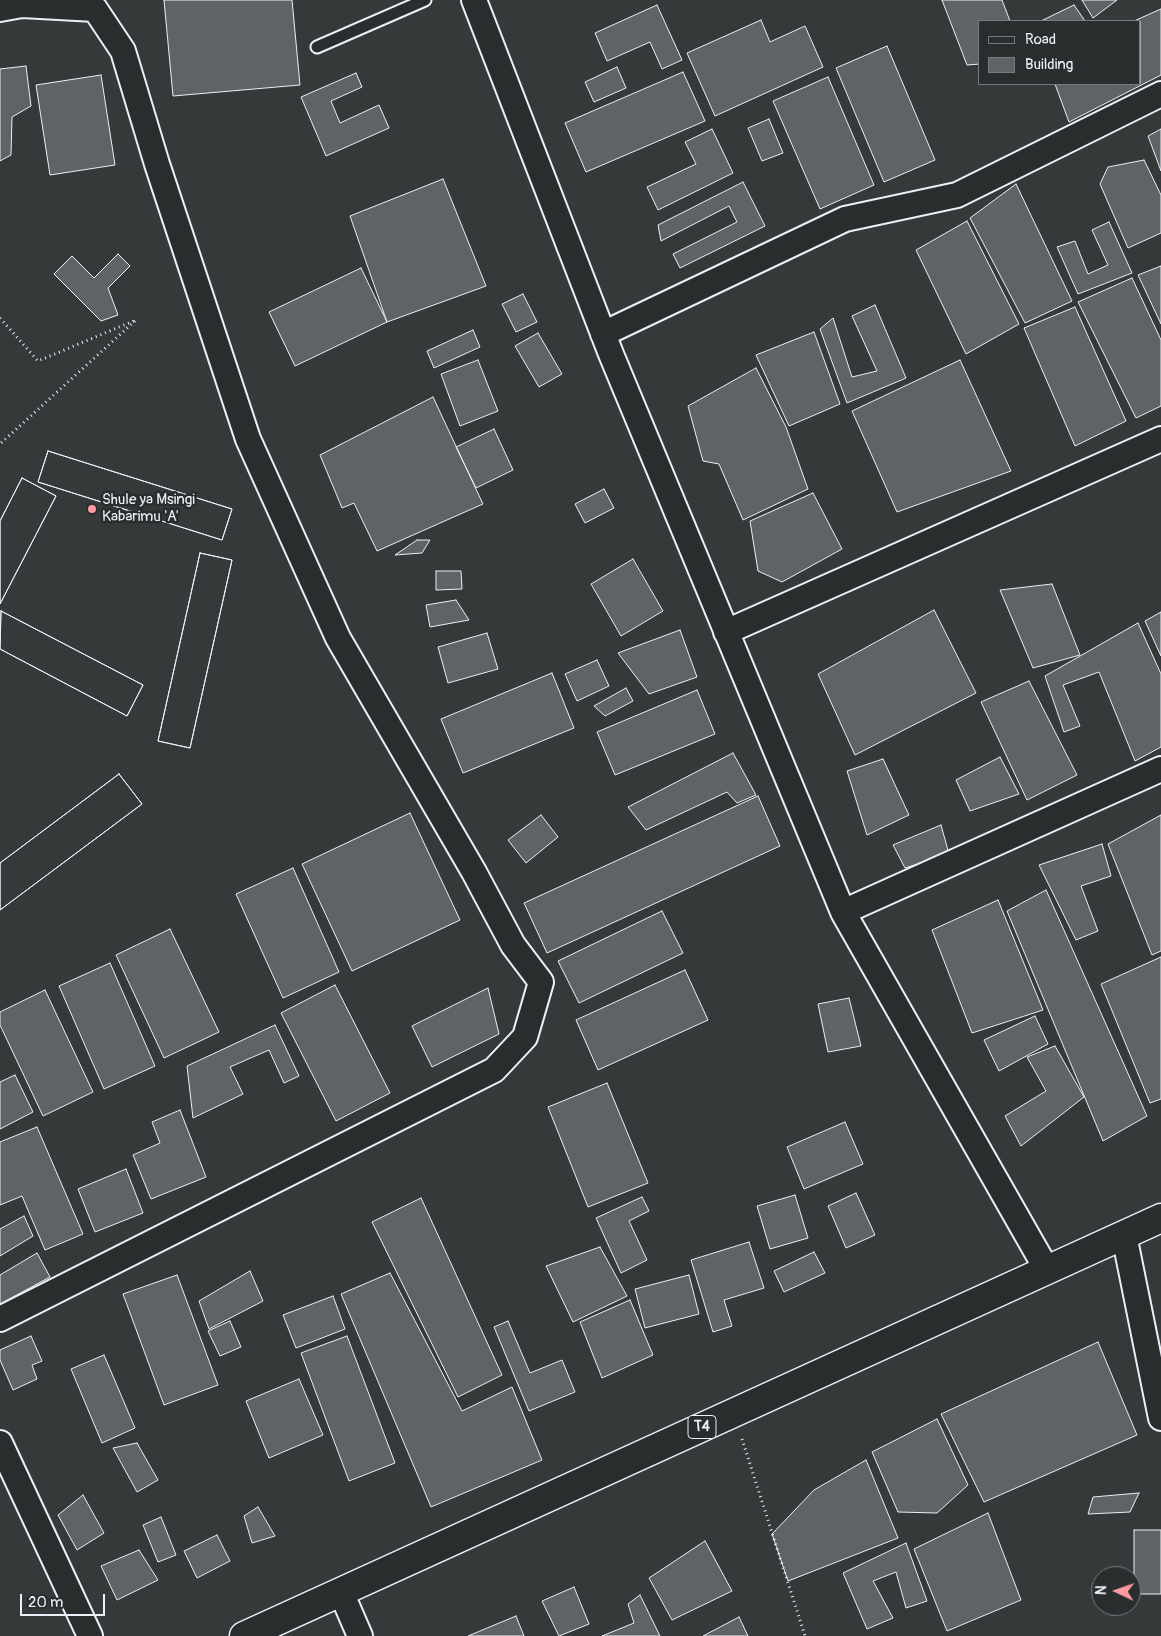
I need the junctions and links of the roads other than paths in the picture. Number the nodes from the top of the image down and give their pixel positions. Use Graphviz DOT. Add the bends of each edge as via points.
graph roads {
  1 [pos="425,0"];
  2 [pos="474,0"];
  3 [pos="0,9"];
  4 [pos="317,48"];
  5 [pos="1161,94"];
  6 [pos="603,334"];
  7 [pos="1161,440"];
  8 [pos="726,632"];
  9 [pos="1161,769"];
  10 [pos="843,912"];
  11 [pos="1161,1218"];
  12 [pos="1124,1235"];
  13 [pos="1047,1270"];
  14 [pos="0,1319"];
  15 [pos="1161,1418"];
  16 [pos="0,1443"];
  17 [pos="341,1592"];
  18 [pos="90,1636"];
  19 [pos="244,1636"];
  20 [pos="360,1636"];
  1 -- 4 [label="lane"];
  2 -- 6 [label="street"];
  3 -- 14 [label="street" via="22,5 95,9 123,51 157,164 252,448 338,638 513,945 541,982 525,1037 494,1070"];
  5 -- 6 [label="street" via="957,195 845,219"];
  6 -- 8 [label="street"];
  7 -- 8 [label="street"];
  8 -- 10 [label="street"];
  9 -- 10 [label="street"];
  10 -- 13 [label="street"];
  11 -- 12 [label="highway, T4"];
  12 -- 13 [label="highway, T4"];
  12 -- 15 [label="street"];
  13 -- 17 [label="highway, T4"];
  16 -- 18 [label="street"];
  17 -- 19 [label="highway, T4"];
  17 -- 20 [label="street"];
}
